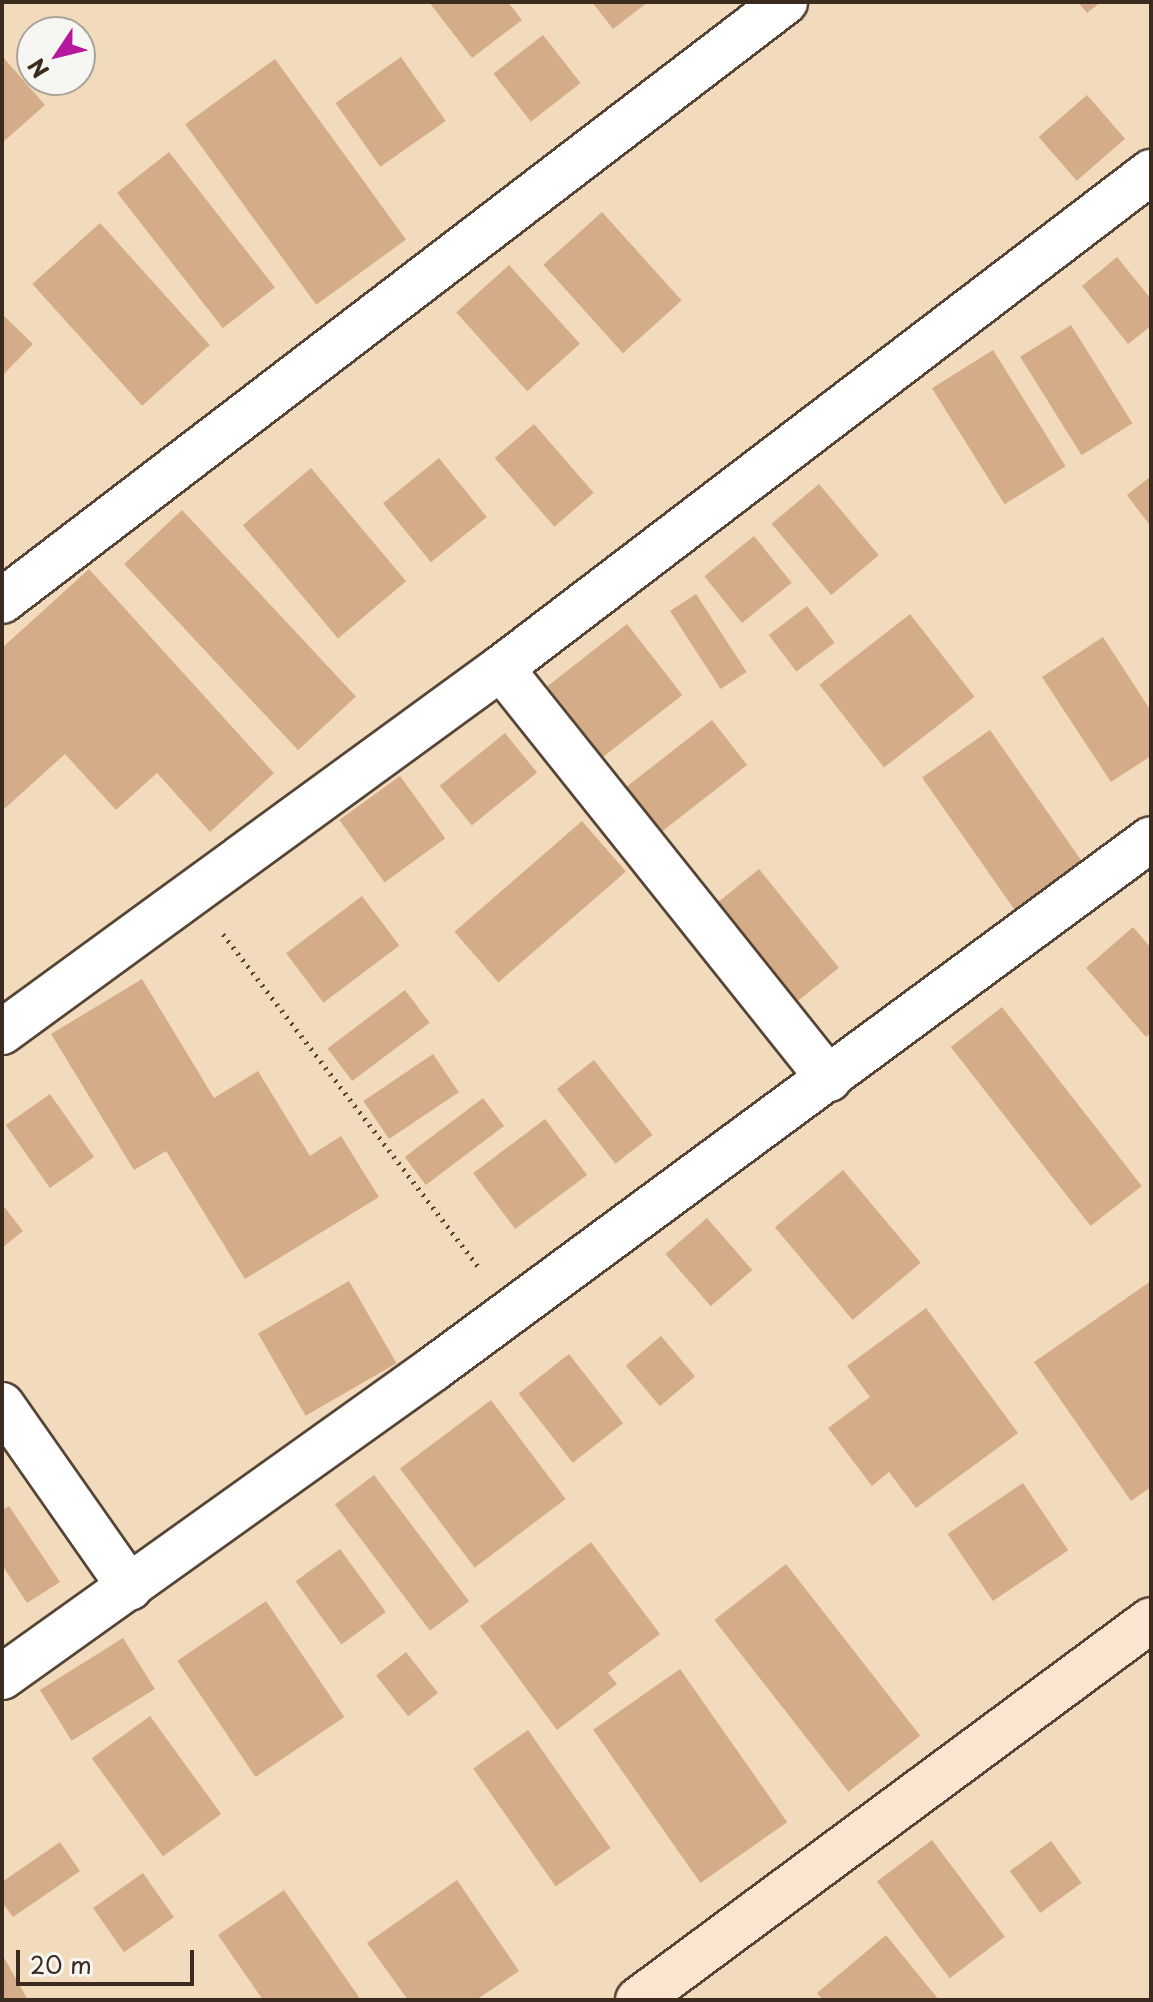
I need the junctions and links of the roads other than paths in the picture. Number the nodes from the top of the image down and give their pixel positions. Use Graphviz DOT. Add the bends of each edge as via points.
graph roads {
  1 [pos="785,2"];
  2 [pos="1151,172"];
  3 [pos="2,601"];
  4 [pos="501,668"];
  5 [pos="1151,839"];
  6 [pos="2,1032"];
  7 [pos="829,1079"];
  8 [pos="2,1405"];
  9 [pos="130,1588"];
  10 [pos="1151,1620"];
  11 [pos="2,1677"];
  12 [pos="638,2000"];
  1 -- 3 [label="street"];
  2 -- 4 [label="street"];
  4 -- 6 [label="street"];
  4 -- 7 [label="street"];
  5 -- 7 [label="street"];
  7 -- 9 [label="street"];
  8 -- 9 [label="street"];
  9 -- 11 [label="street"];
  10 -- 12 [label="street"];
}
